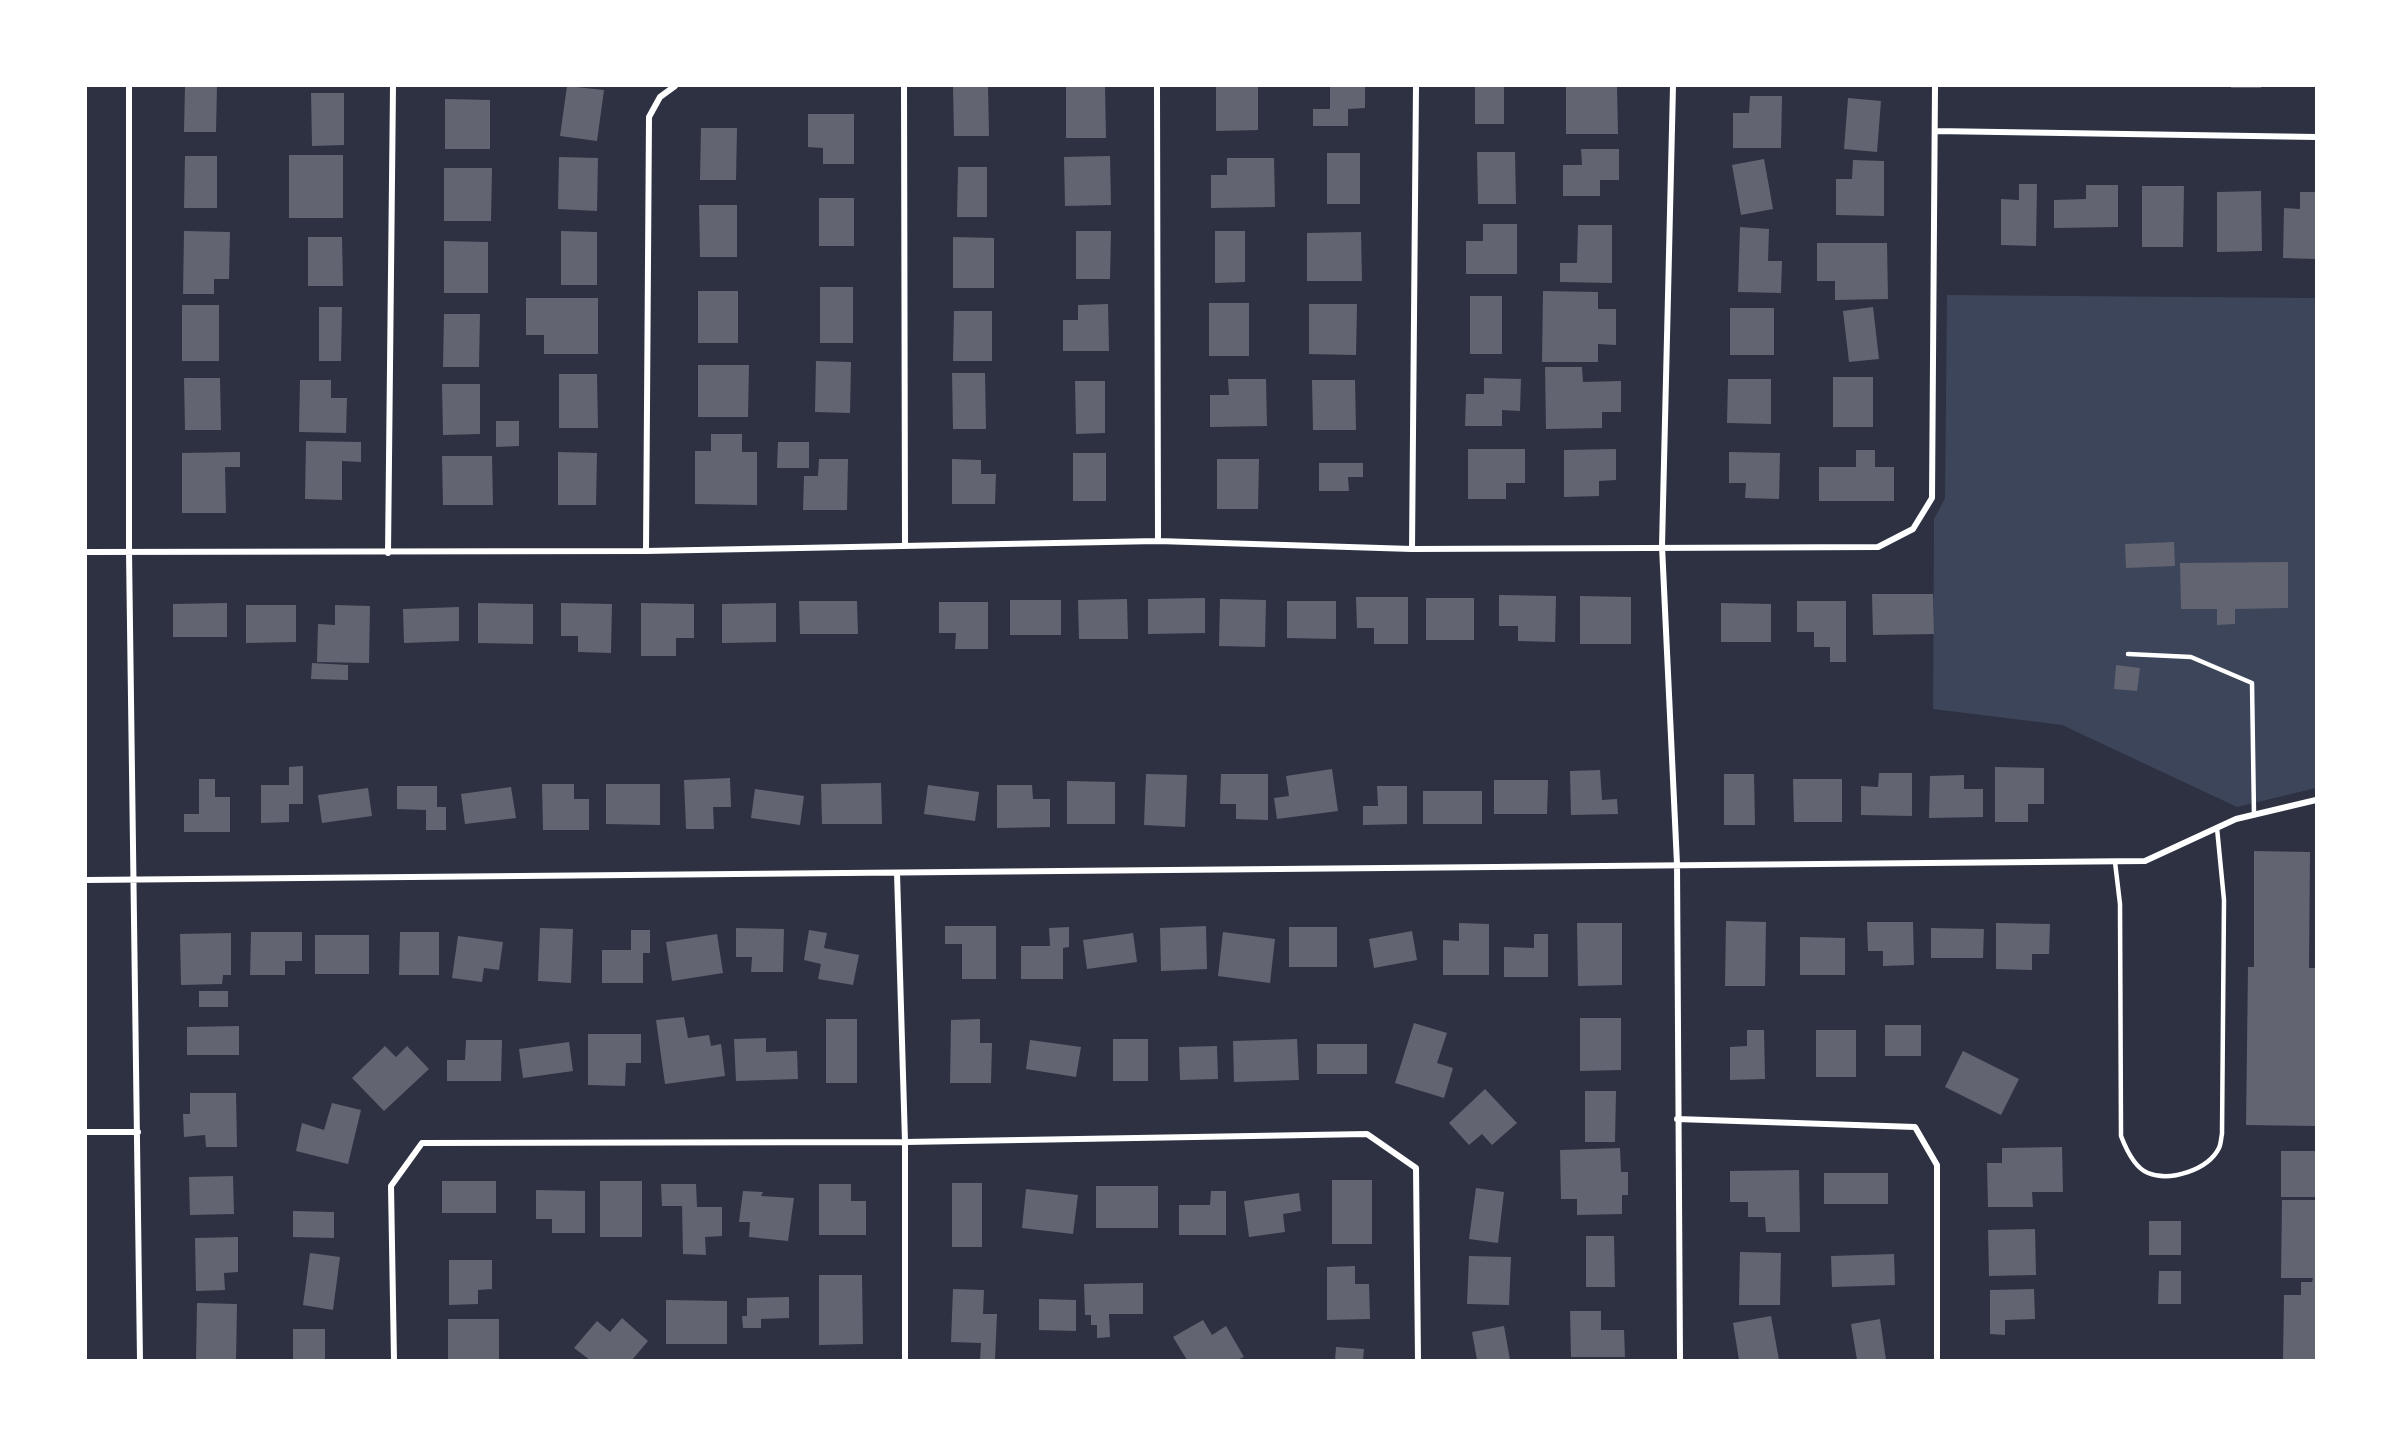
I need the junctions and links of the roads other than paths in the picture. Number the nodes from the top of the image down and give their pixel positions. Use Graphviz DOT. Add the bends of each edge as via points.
graph roads {
  1 [pos="129,86"];
  2 [pos="393,86"];
  3 [pos="675,86"];
  4 [pos="904,86"];
  5 [pos="1157,86"];
  6 [pos="1416,86"];
  7 [pos="1673,86"];
  8 [pos="1935,86"];
  9 [pos="1935,131"];
  10 [pos="2316,137"];
  11 [pos="1158,541"];
  12 [pos="905,544"];
  13 [pos="1662,546"];
  14 [pos="1412,549"];
  15 [pos="646,551"];
  16 [pos="86,552"];
  17 [pos="129,552"];
  18 [pos="388,553"];
  19 [pos="2128,654"];
  20 [pos="2316,800"];
  21 [pos="2254,814"];
  22 [pos="2217,828"];
  23 [pos="2115,862"];
  24 [pos="1677,864"];
  25 [pos="897,873"];
  26 [pos="86,880"];
  27 [pos="132,880"];
  28 [pos="1677,1119"];
  29 [pos="86,1132"];
  30 [pos="138,1132"];
  31 [pos="905,1142"];
  32 [pos="140,1360"];
  33 [pos="394,1360"];
  34 [pos="905,1360"];
  35 [pos="1418,1360"];
  36 [pos="1680,1360"];
  37 [pos="1937,1360"];
  1 -- 17 [label="street"];
  2 -- 18 [label="street"];
  3 -- 15 [label="street" via="660,97 649,117"];
  4 -- 12 [label="street"];
  5 -- 11 [label="street"];
  6 -- 14 [label="street"];
  7 -- 13 [label="street"];
  8 -- 9 [label="street"];
  9 -- 10 [label="street"];
  9 -- 13 [label="street" via="1932,498 1913,529 1878,547"];
  11 -- 12 [label="street"];
  11 -- 14 [label="street"];
  12 -- 15 [label="street"];
  13 -- 14 [label="street"];
  13 -- 24 [label="street"];
  15 -- 18 [label="street"];
  16 -- 17 [label="street"];
  17 -- 18 [label="street"];
  17 -- 27 [label="street"];
  19 -- 21 [label="lane" via="2191,657 2252,682"];
  20 -- 21 [label="street"];
  21 -- 22 [label="street"];
  22 -- 23 [label="street" via="2145,861"];
  22 -- 23 [label="lane" via="2224,900 2222,1134 2218,1149 2202,1165 2175,1177 2147,1173 2126,1151 2121,1136 2120,904"];
  23 -- 24 [label="street"];
  24 -- 25 [label="street"];
  24 -- 28 [label="street"];
  25 -- 27 [label="street"];
  25 -- 31 [label="street"];
  26 -- 27 [label="street"];
  27 -- 30 [label="street"];
  28 -- 36 [label="street"];
  28 -- 37 [label="street" via="1916,1127 1937,1164"];
  29 -- 30 [label="street"];
  30 -- 32 [label="street"];
  31 -- 33 [label="street" via="422,1143 391,1186"];
  31 -- 34 [label="street"];
  31 -- 35 [label="street" via="1367,1134 1416,1168"];
}
